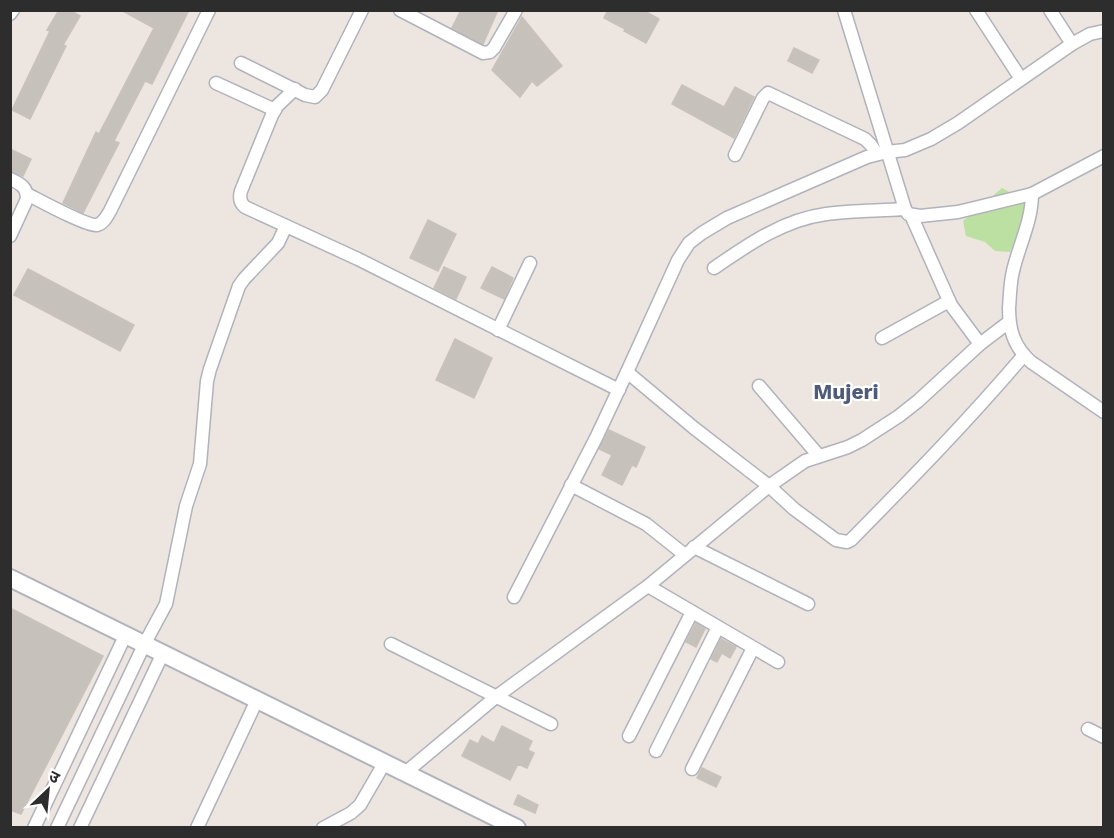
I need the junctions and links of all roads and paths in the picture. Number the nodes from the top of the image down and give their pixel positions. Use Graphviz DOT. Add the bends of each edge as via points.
graph roads {
  1 [pos="209,10"];
  2 [pos="362,10"];
  3 [pos="400,10"];
  4 [pos="516,10"];
  5 [pos="844,10"];
  6 [pos="976,10"];
  7 [pos="1050,10"];
  8 [pos="1104,31"];
  9 [pos="1072,44"];
  10 [pos="241,63"];
  11 [pos="1021,79"];
  12 [pos="216,83"];
  13 [pos="295,90"];
  14 [pos="275,110"];
  15 [pos="882,153"];
  16 [pos="735,155"];
  17 [pos="1104,156"];
  18 [pos="10,179"];
  19 [pos="27,194"];
  20 [pos="1032,195"];
  21 [pos="908,212"];
  22 [pos="286,226"];
  23 [pos="10,236"];
  24 [pos="530,263"];
  25 [pos="714,268"];
  26 [pos="949,301"];
  27 [pos="1009,322"];
  28 [pos="498,330"];
  29 [pos="882,338"];
  30 [pos="980,344"];
  31 [pos="1024,356"];
  32 [pos="627,372"];
  33 [pos="759,386"];
  34 [pos="619,390"];
  35 [pos="1104,412"];
  36 [pos="819,456"];
  37 [pos="571,485"];
  38 [pos="769,486"];
  39 [pos="689,551"];
  40 [pos="10,578"];
  41 [pos="648,586"];
  42 [pos="514,597"];
  43 [pos="808,604"];
  44 [pos="692,612"];
  45 [pos="718,627"];
  46 [pos="126,634"];
  47 [pos="145,643"];
  48 [pos="391,644"];
  49 [pos="753,648"];
  50 [pos="162,652"];
  51 [pos="778,662"];
  52 [pos="497,696"];
  53 [pos="257,700"];
  54 [pos="551,724"];
  55 [pos="1088,729"];
  56 [pos="629,736"];
  57 [pos="1104,737"];
  58 [pos="656,751"];
  59 [pos="385,762"];
  60 [pos="692,769"];
  61 [pos="405,773"];
  62 [pos="34,828"];
  63 [pos="57,828"];
  64 [pos="80,828"];
  65 [pos="197,828"];
  66 [pos="323,828"];
  67 [pos="517,828"];
  1 -- 19 [label="street" via="102,223 84,222"];
  2 -- 13 [label="street" via="320,94 315,98"];
  3 -- 4 [label="street" via="483,53 494,48"];
  5 -- 15 [label="street"];
  6 -- 11 [label="street"];
  7 -- 9 [label="street"];
  8 -- 9 [label="street"];
  9 -- 11 [label="street"];
  10 -- 13 [label="street"];
  11 -- 15 [label="street" via="931,139 905,150"];
  12 -- 14 [label="street"];
  13 -- 14 [label="street"];
  14 -- 22 [label="street" via="239,196 245,207"];
  15 -- 16 [label="street" via="865,139 768,93"];
  15 -- 21 [label="street"];
  15 -- 32 [label="street" via="727,218 689,243"];
  17 -- 20 [label="street"];
  18 -- 19 [label="street" via="22,185"];
  19 -- 23 [label="street"];
  20 -- 21 [label="street" via="958,212"];
  20 -- 27 [label="street" via="1010,287"];
  21 -- 25 [label="street" via="826,214 801,219 759,237"];
  21 -- 26 [label="street"];
  22 -- 28 [label="street"];
  22 -- 47 [label="street" via="278,243 239,286 213,359 207,381 200,464 186,506 169,595"];
  24 -- 28 [label="street"];
  26 -- 29 [label="street"];
  26 -- 30 [label="street"];
  27 -- 30 [label="street"];
  27 -- 31 [label="street"];
  28 -- 34 [label="street"];
  30 -- 36 [label="street" via="899,416 848,447"];
  31 -- 35 [label="street"];
  31 -- 38 [label="street" via="847,542 836,540"];
  32 -- 34 [label="street"];
  32 -- 38 [label="street"];
  33 -- 36 [label="street"];
  34 -- 37 [label="street"];
  36 -- 38 [label="street"];
  37 -- 39 [label="street"];
  37 -- 42 [label="street"];
  38 -- 39 [label="street"];
  39 -- 41 [label="street"];
  39 -- 43 [label="street"];
  40 -- 46 [label="street"];
  41 -- 44 [label="street"];
  41 -- 52 [label="street"];
  44 -- 45 [label="street"];
  44 -- 56 [label="street"];
  45 -- 49 [label="street"];
  45 -- 58 [label="street"];
  46 -- 47 [label="street"];
  46 -- 62 [label="street"];
  47 -- 50 [label="street"];
  47 -- 63 [label="street"];
  48 -- 52 [label="street"];
  49 -- 51 [label="street"];
  49 -- 60 [label="street"];
  50 -- 53 [label="street"];
  50 -- 64 [label="street"];
  52 -- 54 [label="street"];
  52 -- 61 [label="street"];
  53 -- 59 [label="street"];
  53 -- 65 [label="street"];
  55 -- 57 [label="street"];
  59 -- 61 [label="street"];
  59 -- 66 [label="street" via="360,805"];
  61 -- 67 [label="street"];
}
